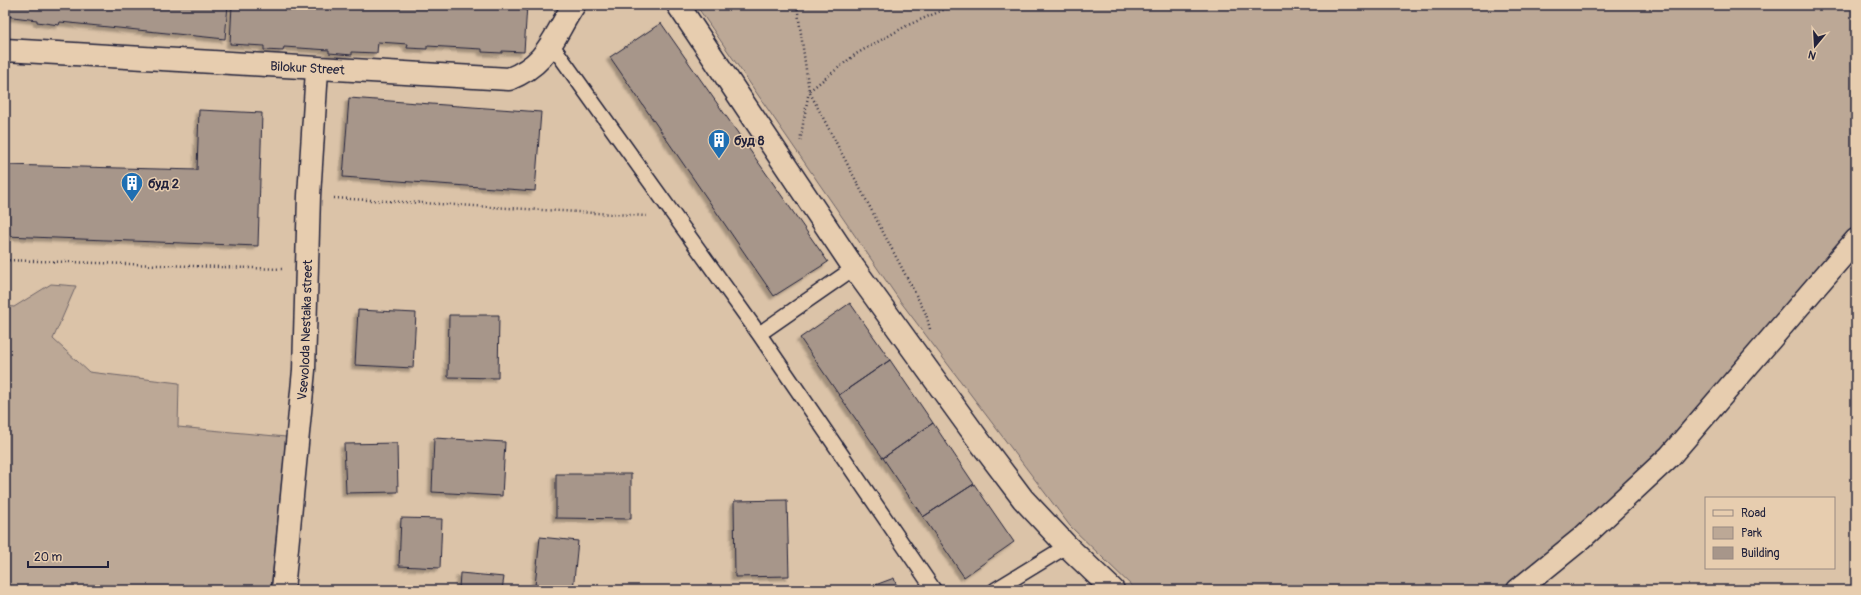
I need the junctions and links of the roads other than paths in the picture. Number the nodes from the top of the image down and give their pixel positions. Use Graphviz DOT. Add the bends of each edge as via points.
graph roads {
  1 [pos="574,5"];
  2 [pos="678,5"];
  3 [pos="552,45"];
  4 [pos="5,50"];
  5 [pos="317,70"];
  6 [pos="1856,240"];
  7 [pos="854,268"];
  8 [pos="759,334"];
  9 [pos="1067,546"];
  10 [pos="283,590"];
  11 [pos="934,590"];
  12 [pos="995,590"];
  13 [pos="1113,590"];
  14 [pos="1518,590"];
  1 -- 3 [label="street, Bilokur Street"];
  2 -- 7 [label="street"];
  3 -- 5 [label="street, Bilokur Street" via="534,66 509,79"];
  3 -- 8 [label="lane"];
  4 -- 5 [label="street, Bilokur Street"];
  5 -- 10 [label="street, Vsevoloda Nestaika street" via="309,196 304,370"];
  6 -- 14 [label="street" via="1670,456 1582,538"];
  7 -- 8 [label="lane"];
  7 -- 9 [label="street" via="1023,499"];
  8 -- 11 [label="lane"];
  9 -- 12 [label="lane"];
  9 -- 13 [label="street"];
}
